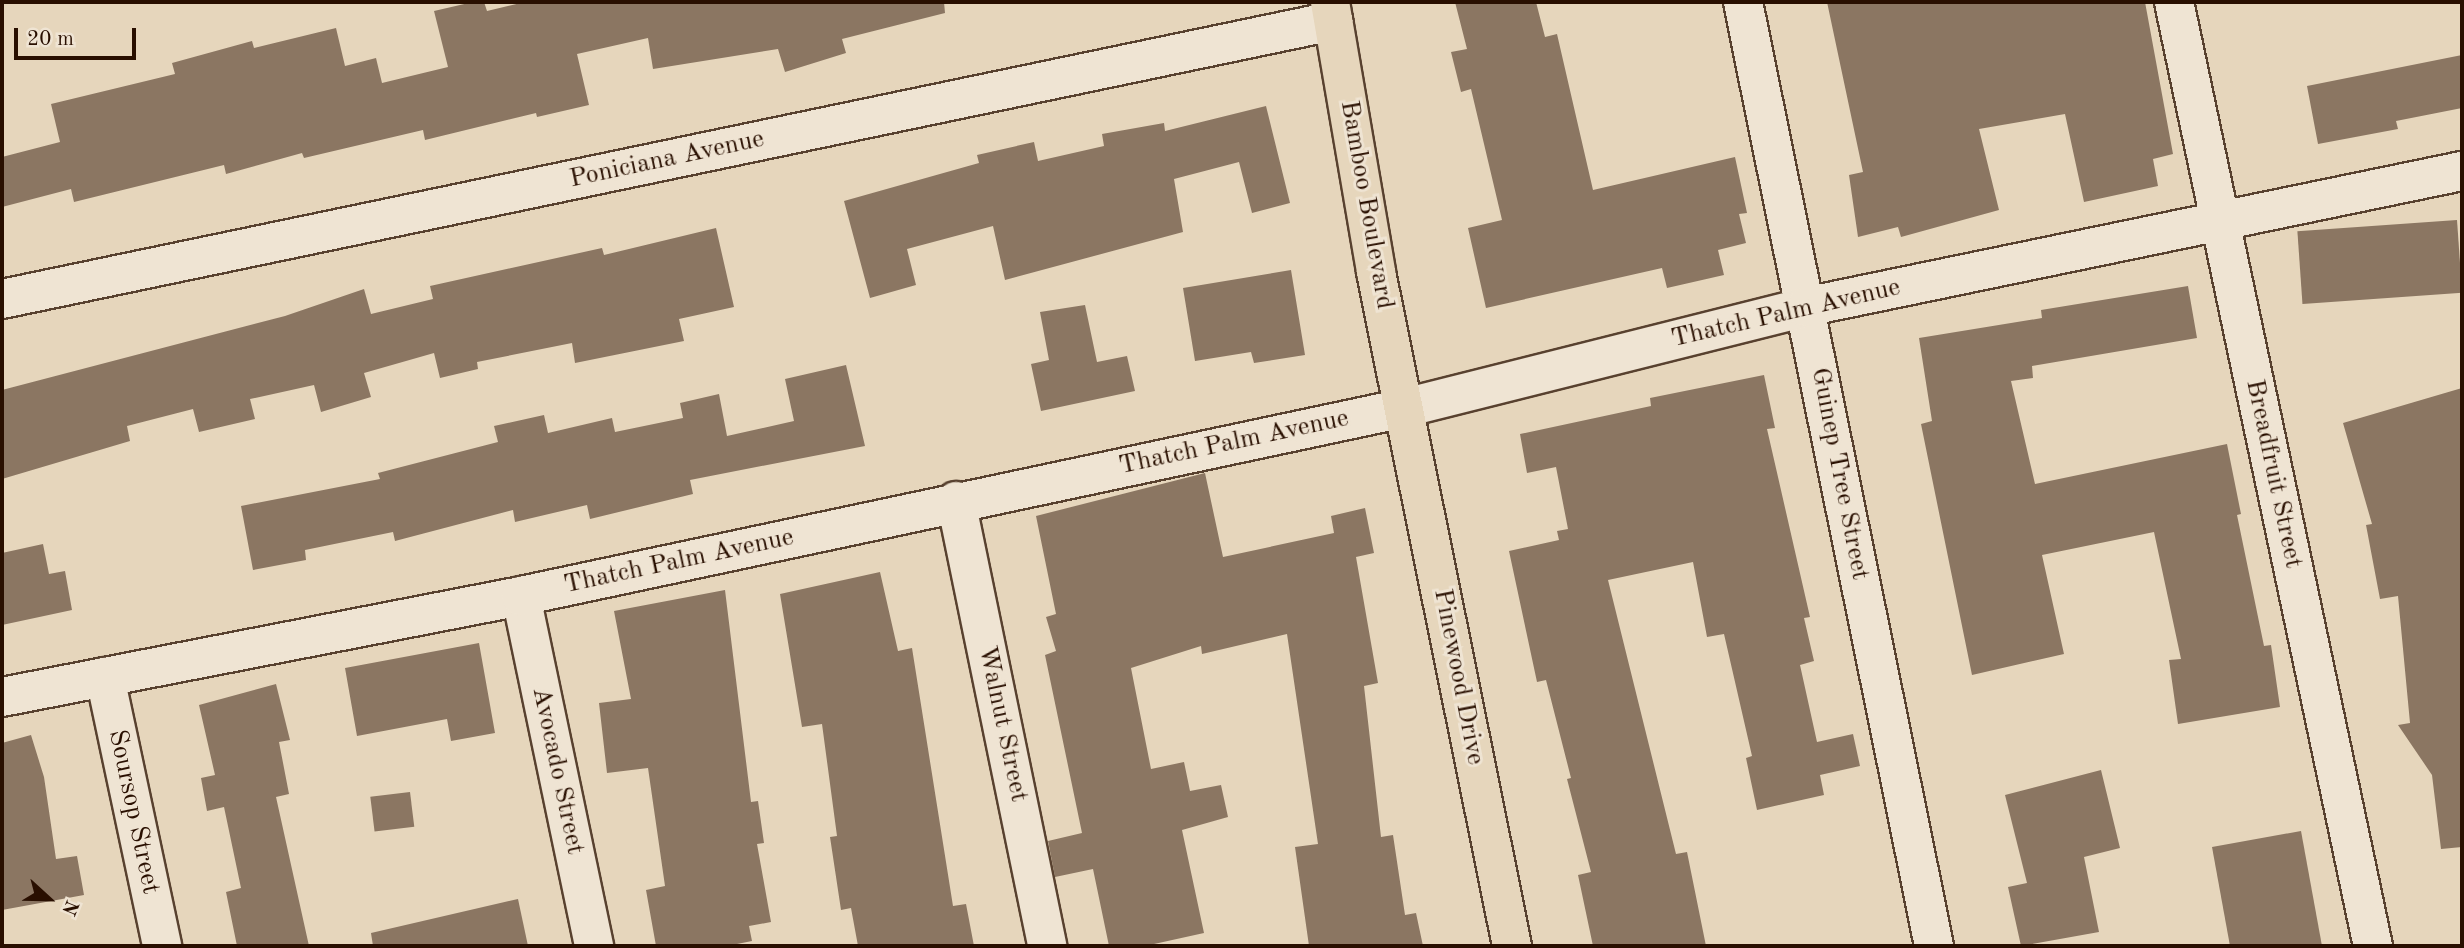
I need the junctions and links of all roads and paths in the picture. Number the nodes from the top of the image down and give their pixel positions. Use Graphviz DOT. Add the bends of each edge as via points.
graph roads {
  1 [pos="1743,2"];
  2 [pos="2174,2"];
  3 [pos="1331,11"];
  4 [pos="2462,171"];
  5 [pos="2219,221"];
  6 [pos="2,299"];
  7 [pos="1805,307"];
  8 [pos="1404,408"];
  9 [pos="956,501"];
  10 [pos="521,596"];
  11 [pos="105,677"];
  12 [pos="2,697"];
  13 [pos="162,946"];
  14 [pos="594,946"];
  15 [pos="1047,946"];
  16 [pos="1512,946"];
  17 [pos="1934,946"];
  18 [pos="2373,946"];
  1 -- 7 [label="street, Guinep Tree Street"];
  2 -- 5 [label="street, Breadfruit Street"];
  3 -- 6 [label="street, Poniciana Avenue"];
  3 -- 8 [label="main road, Bamboo Boulevard"];
  4 -- 5 [label="street, Thatch Palm Avenue"];
  5 -- 7 [label="street, Thatch Palm Avenue"];
  5 -- 18 [label="street, Breadfruit Street"];
  7 -- 8 [label="street, Thatch Palm Avenue"];
  7 -- 17 [label="street, Guinep Tree Street"];
  8 -- 9 [label="street, Thatch Palm Avenue"];
  8 -- 16 [label="main road, Pinewood Drive"];
  9 -- 10 [label="street, Thatch Palm Avenue"];
  9 -- 15 [label="street, Walnut Street"];
  10 -- 11 [label="street, Thatch Palm Avenue"];
  10 -- 14 [label="street, Avocado Street"];
  11 -- 12 [label="street, Thatch Palm Avenue"];
  11 -- 13 [label="street, Soursop Street"];
}
